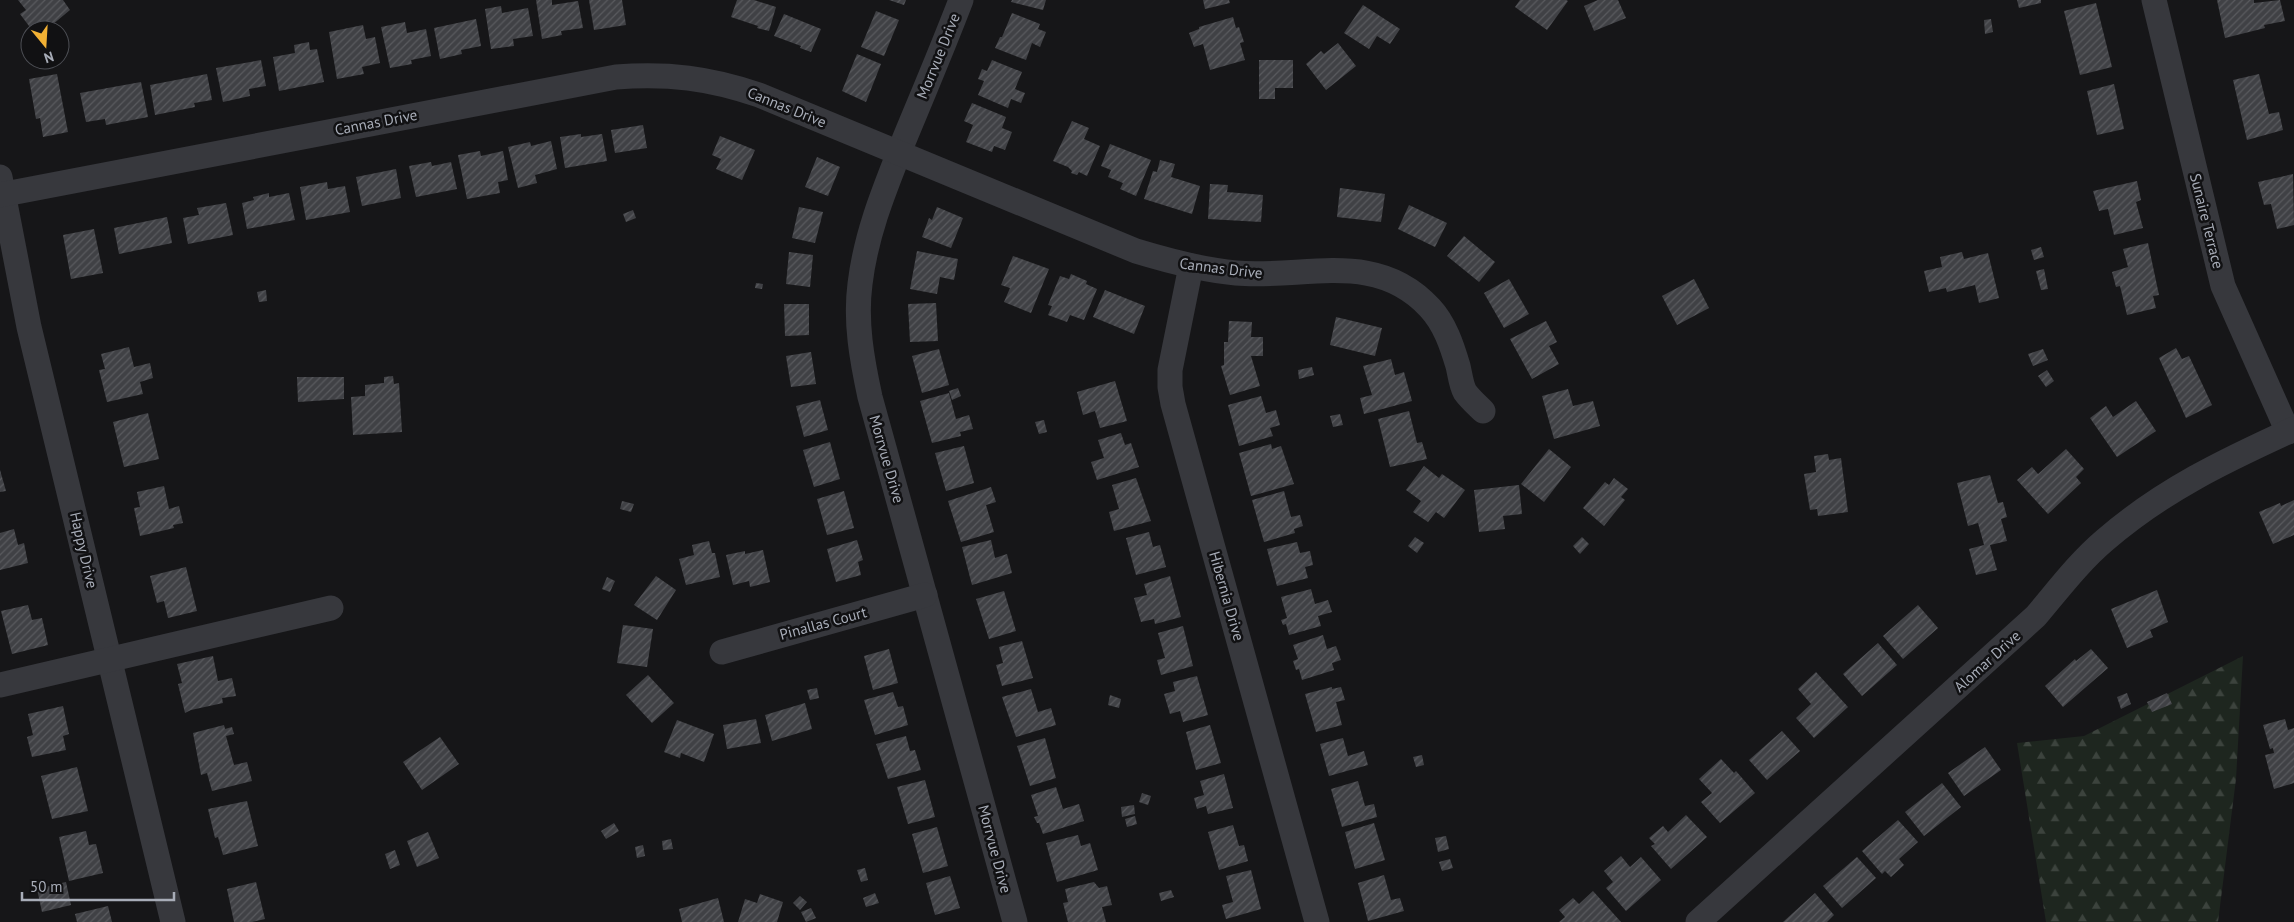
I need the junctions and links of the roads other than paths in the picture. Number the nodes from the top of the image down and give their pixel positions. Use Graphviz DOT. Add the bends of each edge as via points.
graph roads {
  1 [pos="961,0"];
  2 [pos="2154,0"];
  3 [pos="899,153"];
  4 [pos="1,189"];
  5 [pos="1191,266"];
  6 [pos="1483,411"];
  7 [pos="2291,430"];
  8 [pos="925,595"];
  9 [pos="331,608"];
  10 [pos="722,652"];
  11 [pos="110,659"];
  12 [pos="0,685"];
  13 [pos="173,922"];
  14 [pos="1015,922"];
  15 [pos="1318,922"];
  16 [pos="1698,922"];
  1 -- 3 [label="street, Morrvue Drive"];
  2 -- 7 [label="street, Sunaire Terrace" via="2223,286"];
  3 -- 4 [label="street, Cannas Drive" via="732,86 694,77 654,74 616,77"];
  3 -- 5 [label="street, Cannas Drive" via="1136,251"];
  3 -- 8 [label="street, Morrvue Drive" via="875,212 865,249 859,324 870,397"];
  4 -- 11 [label="street, Happy Drive" via="29,327"];
  5 -- 6 [label="street, Cannas Drive" via="1237,273 1274,274 1348,270 1394,281 1418,296 1442,325 1454,351 1464,391"];
  5 -- 15 [label="street, Hibernia Drive" via="1170,370 1173,404"];
  7 -- 16 [label="street, Alomar Drive" via="2190,478 2103,541 2036,616"];
  8 -- 10 [label="street, Pinallas Court"];
  8 -- 14 [label="street, Morrvue Drive"];
  9 -- 11 [label="street"];
  11 -- 12 [label="street"];
  11 -- 13 [label="street, Happy Drive"];
}
